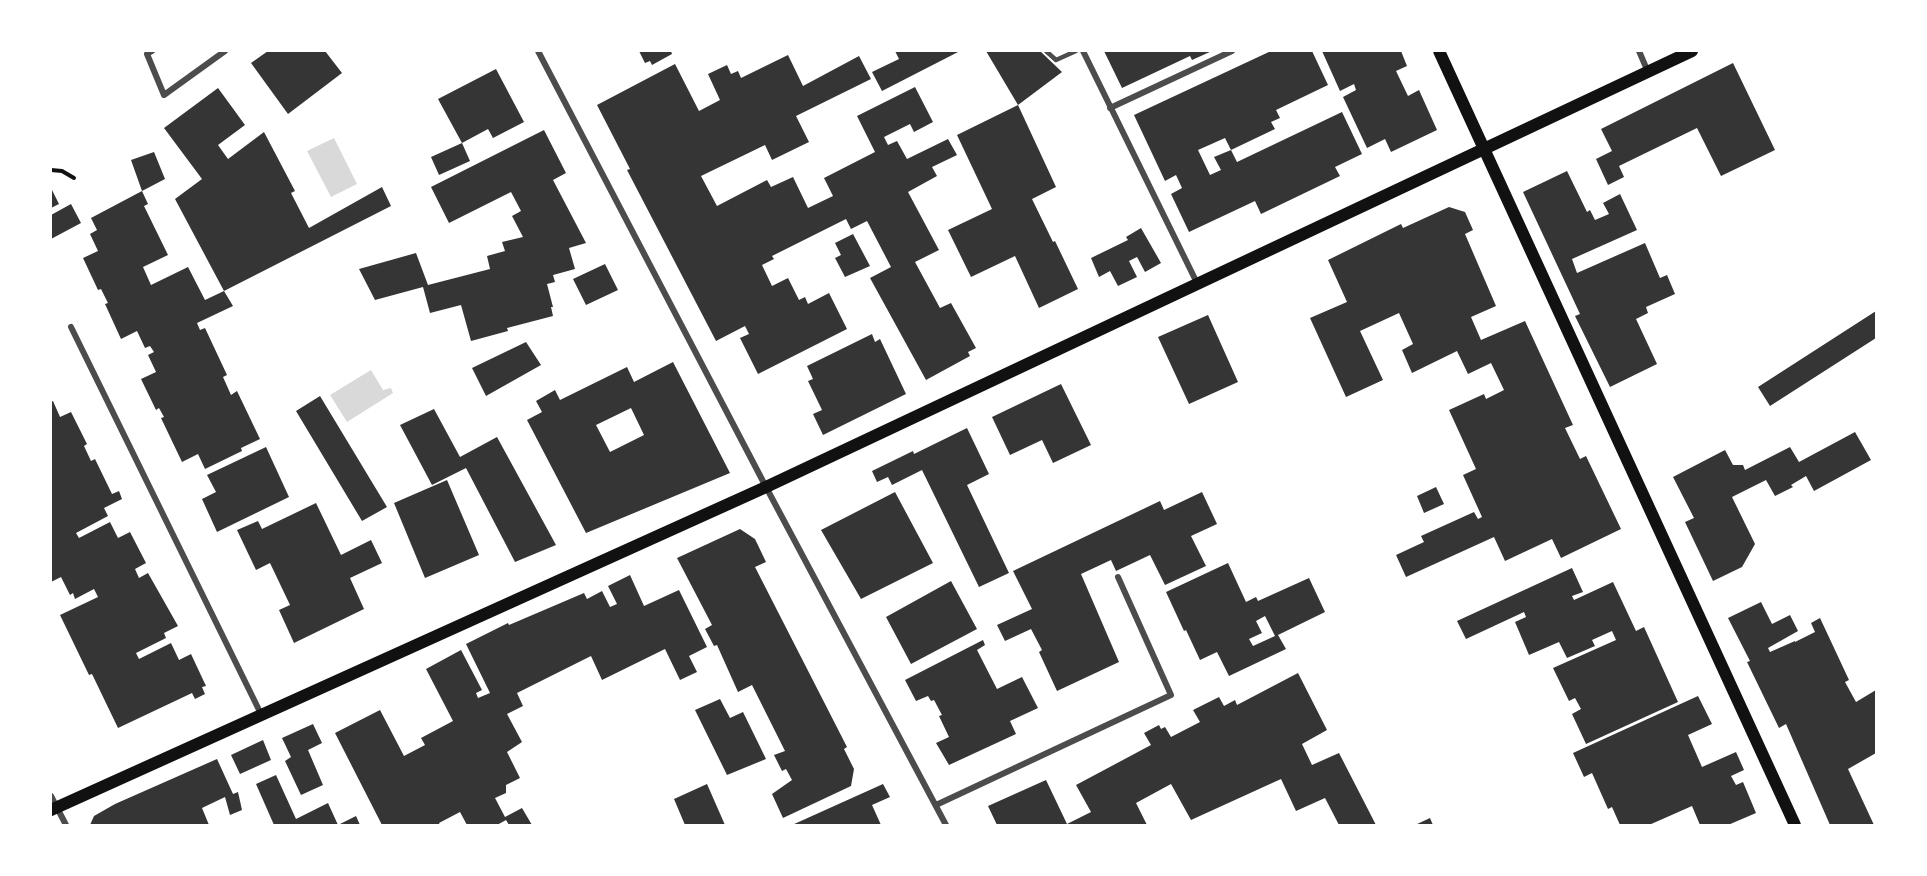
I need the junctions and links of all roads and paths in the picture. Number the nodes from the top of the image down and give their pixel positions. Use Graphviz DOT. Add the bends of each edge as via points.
graph roads {
  1 [pos="152,51"];
  2 [pos="225,51"];
  3 [pos="538,51"];
  4 [pos="1046,51"];
  5 [pos="1076,51"];
  6 [pos="1083,51"];
  7 [pos="1232,51"];
  8 [pos="1439,51"];
  9 [pos="1639,51"];
  10 [pos="1692,51"];
  11 [pos="1648,72"];
  12 [pos="1110,108"];
  13 [pos="1484,149"];
  14 [pos="51,170"];
  15 [pos="74,178"];
  16 [pos="1198,285"];
  17 [pos="71,327"];
  18 [pos="766,487"];
  19 [pos="1118,577"];
  20 [pos="261,714"];
  21 [pos="53,804"];
  22 [pos="936,805"];
  23 [pos="66,825"];
  24 [pos="946,825"];
  25 [pos="1795,825"];
  1 -- 2 [label="street" via="147,54 165,95"];
  3 -- 18 [label="street"];
  4 -- 5 [label="lane" via="1056,60"];
  6 -- 12 [label="street"];
  7 -- 12 [label="street"];
  8 -- 13 [label="main road"];
  9 -- 11 [label="street"];
  10 -- 11 [label="main road"];
  11 -- 13 [label="main road"];
  12 -- 16 [label="street"];
  13 -- 16 [label="main road"];
  13 -- 25 [label="main road"];
  14 -- 15 [label="path"];
  16 -- 18 [label="main road"];
  17 -- 20 [label="street"];
  18 -- 20 [label="main road"];
  18 -- 22 [label="street"];
  19 -- 22 [label="street" via="1171,695"];
  20 -- 21 [label="main road"];
  21 -- 23 [label="street"];
  22 -- 24 [label="street"];
}
